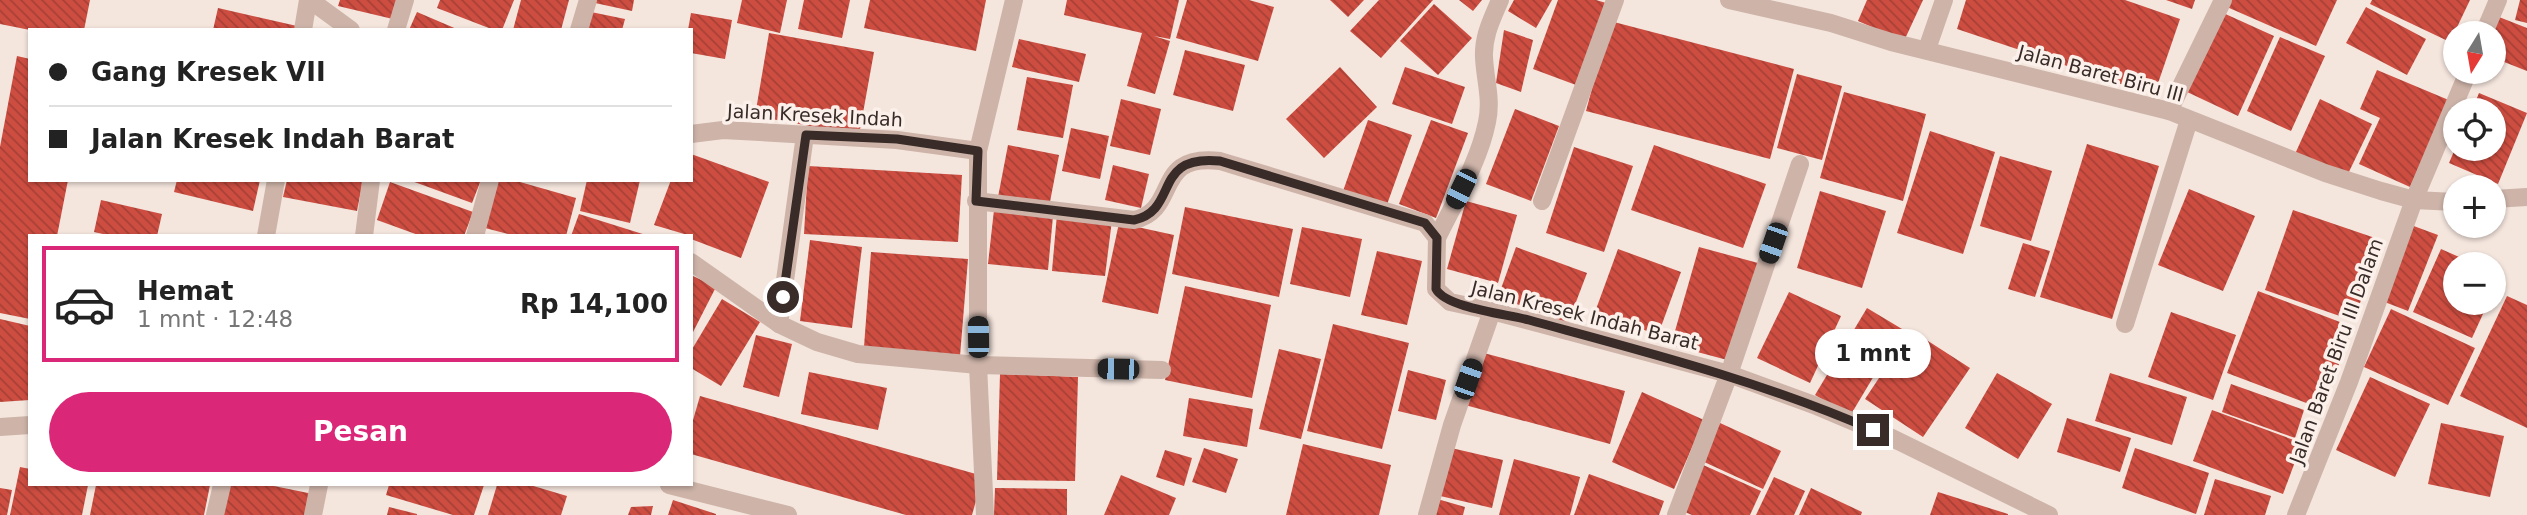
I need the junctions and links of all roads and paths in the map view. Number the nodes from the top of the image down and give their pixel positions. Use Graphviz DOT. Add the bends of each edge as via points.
graph roads {
  1 [pos="309,0"];
  2 [pos="405,0"];
  3 [pos="588,0"];
  4 [pos="1014,0"];
  5 [pos="1500,0"];
  6 [pos="1615,0"];
  7 [pos="1729,0"];
  8 [pos="1944,0"];
  9 [pos="2223,0"];
  10 [pos="2498,0"];
  11 [pos="2489,21"];
  12 [pos="303,28"];
  13 [pos="348,28"];
  14 [pos="397,28"];
  15 [pos="580,28"];
  16 [pos="1927,49"];
  17 [pos="2463,84"];
  18 [pos="2169,111"];
  19 [pos="2189,120"];
  20 [pos="693,134"];
  21 [pos="806,135"];
  22 [pos="978,151"];
  23 [pos="1800,164"];
  24 [pos="276,182"];
  25 [pos="371,182"];
  26 [pos="489,182"];
  27 [pos="2527,197"];
  28 [pos="2506,198"];
  29 [pos="2414,200"];
  30 [pos="976,201"];
  31 [pos="1542,201"];
  32 [pos="2443,201"];
  33 [pos="266,234"];
  34 [pos="364,234"];
  35 [pos="476,234"];
  36 [pos="1437,238"];
  37 [pos="693,263"];
  38 [pos="1492,311"];
  39 [pos="779,324"];
  40 [pos="2125,324"];
  41 [pos="978,365"];
  42 [pos="1162,370"];
  43 [pos="1729,374"];
  44 [pos="28,425"];
  45 [pos="0,427"];
  46 [pos="222,486"];
  47 [pos="319,486"];
  48 [pos="673,486"];
  49 [pos="2019,509"];
  50 [pos="215,515"];
  51 [pos="313,515"];
  52 [pos="788,515"];
  53 [pos="985,515"];
  54 [pos="1427,515"];
  55 [pos="1676,515"];
  56 [pos="2049,515"];
  57 [pos="2296,515"];
  1 -- 12 [label="street"];
  1 -- 13 [label="street"];
  2 -- 14 [label="street"];
  3 -- 15 [label="street"];
  4 -- 22 [label="street"];
  5 -- 36 [label="street" via="1487,29 1484,57 1490,92 1487,124"];
  6 -- 31 [label="street"];
  7 -- 16 [label="street, Jalan Baret Biru III"];
  8 -- 16 [label="street"];
  9 -- 18 [label="street"];
  10 -- 11 [label="street"];
  16 -- 18 [label="street, Jalan Baret Biru III"];
  17 -- 29 [label="street, Jalan Baret Biru III Dalam"];
  18 -- 19 [label="street, Jalan Baret Biru III"];
  19 -- 29 [label="street, Jalan Baret Biru III" via="2325,173"];
  19 -- 40 [label="street"];
  20 -- 21 [label="street, Jalan Kresek Indah" via="723,130"];
  21 -- 22 [label="street, Jalan Kresek Indah" via="897,139"];
  21 -- 39 [label="street"];
  22 -- 30 [label="street"];
  23 -- 43 [label="street"];
  24 -- 33 [label="street"];
  25 -- 34 [label="street"];
  26 -- 35 [label="street"];
  27 -- 28 [label="street"];
  29 -- 32 [label="street, Jalan Baret Biru III"];
  29 -- 57 [label="street, Jalan Baret Biru III Dalam"];
  30 -- 36 [label="street" via="1134,220 1158,209 1171,177 1187,163 1203,159 1425,223"];
  30 -- 41 [label="street"];
  36 -- 38 [label="street, Jalan Kresek Indah Barat" via="1435,280 1440,296"];
  37 -- 39 [label="street"];
  38 -- 43 [label="street, Jalan Kresek Indah Barat"];
  38 -- 54 [label="street" via="1452,425"];
  39 -- 41 [label="street" via="858,354"];
  41 -- 42 [label="street"];
  41 -- 53 [label="street"];
  43 -- 49 [label="street, Jalan Kresek Indah Barat" via="1881,433"];
  43 -- 55 [label="street"];
  44 -- 45 [label="street"];
  46 -- 50 [label="street"];
  47 -- 51 [label="street"];
  48 -- 52 [label="street"];
  49 -- 56 [label="street, Jalan Kresek Indah Barat"];
}
